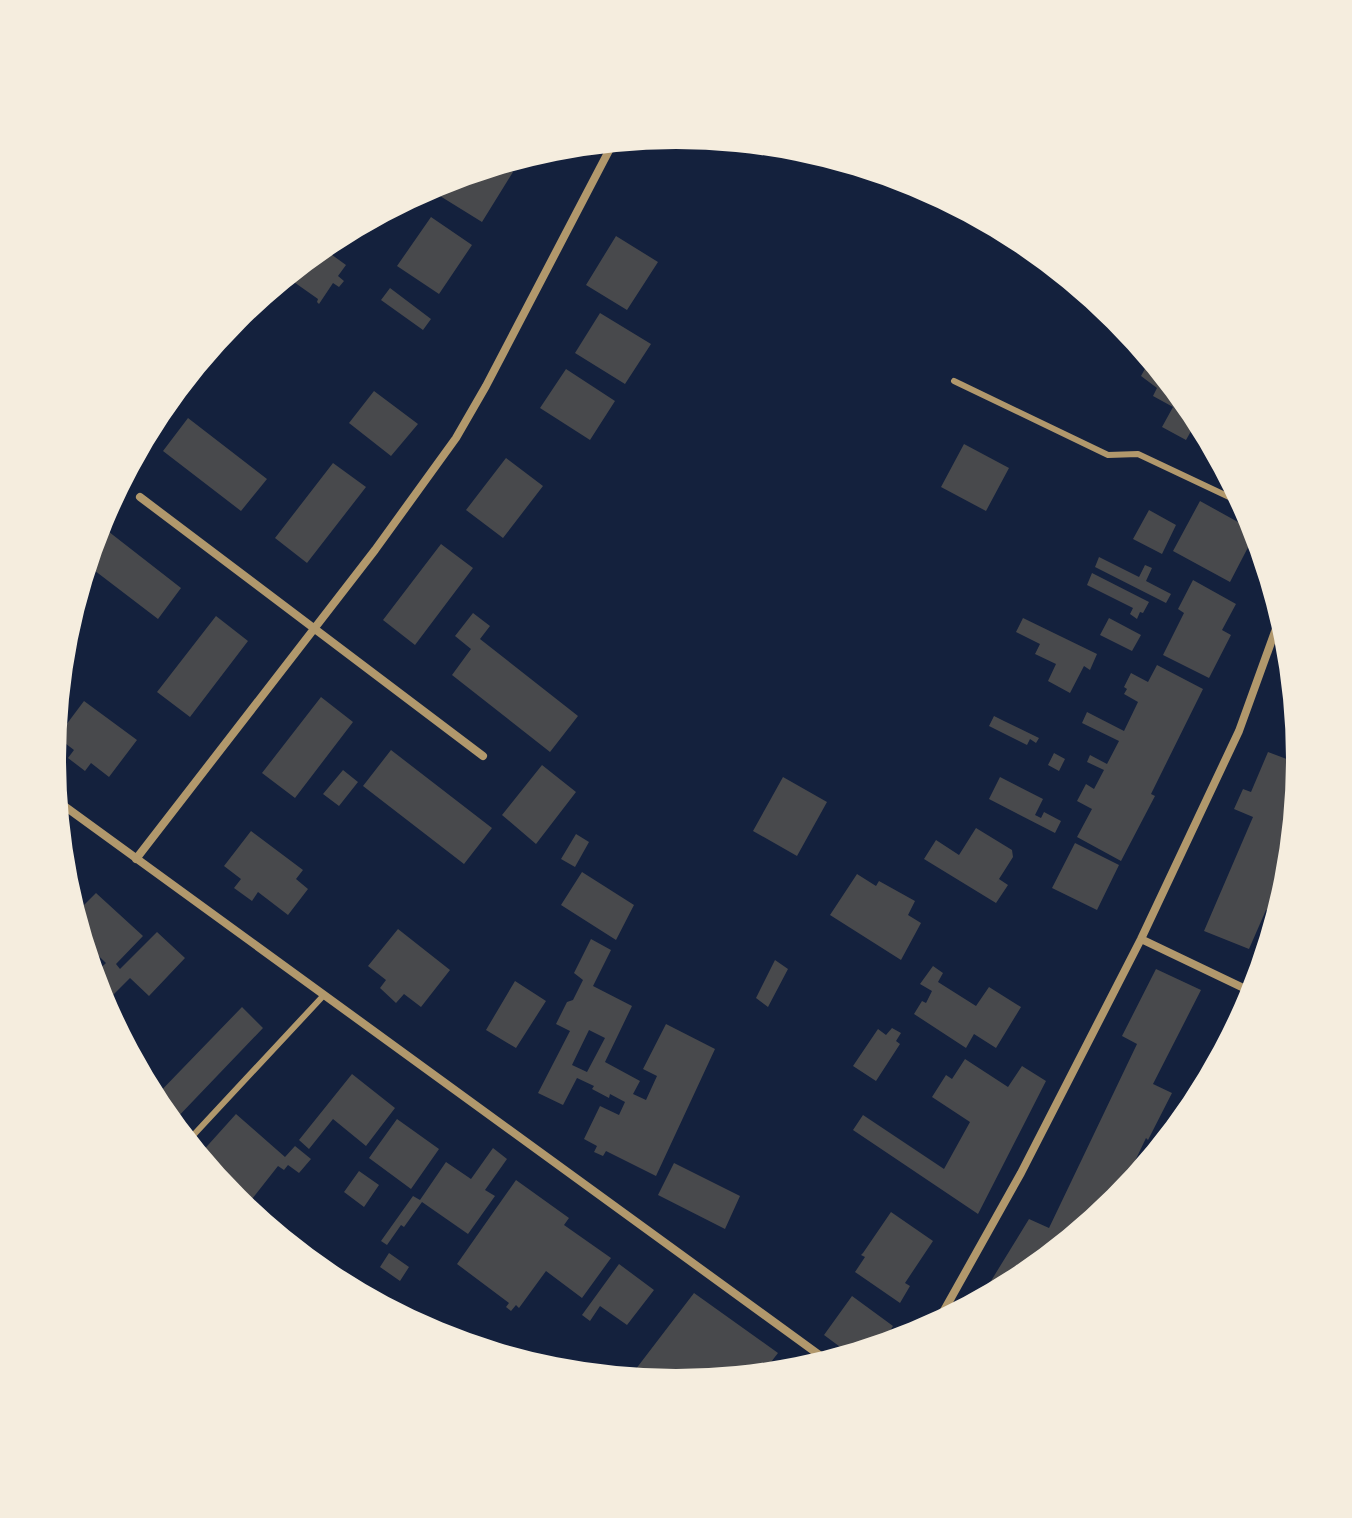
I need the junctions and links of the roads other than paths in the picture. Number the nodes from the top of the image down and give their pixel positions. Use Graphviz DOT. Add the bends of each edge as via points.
graph roads {
  1 [pos="608,153"];
  2 [pos="954,381"];
  3 [pos="1226,496"];
  4 [pos="140,497"];
  5 [pos="314,629"];
  6 [pos="1273,637"];
  7 [pos="483,756"];
  8 [pos="68,809"];
  9 [pos="136,859"];
  10 [pos="1141,939"];
  11 [pos="1242,987"];
  12 [pos="324,995"];
  13 [pos="195,1134"];
  14 [pos="947,1306"];
  15 [pos="816,1352"];
  1 -- 5 [label="street" via="456,438"];
  2 -- 3 [label="lane" via="1108,455 1138,454"];
  4 -- 5 [label="street"];
  5 -- 7 [label="street"];
  5 -- 9 [label="street"];
  6 -- 10 [label="street" via="1239,731"];
  8 -- 9 [label="street"];
  9 -- 12 [label="street"];
  10 -- 11 [label="street"];
  10 -- 14 [label="street"];
  12 -- 13 [label="lane"];
  12 -- 15 [label="street"];
}
